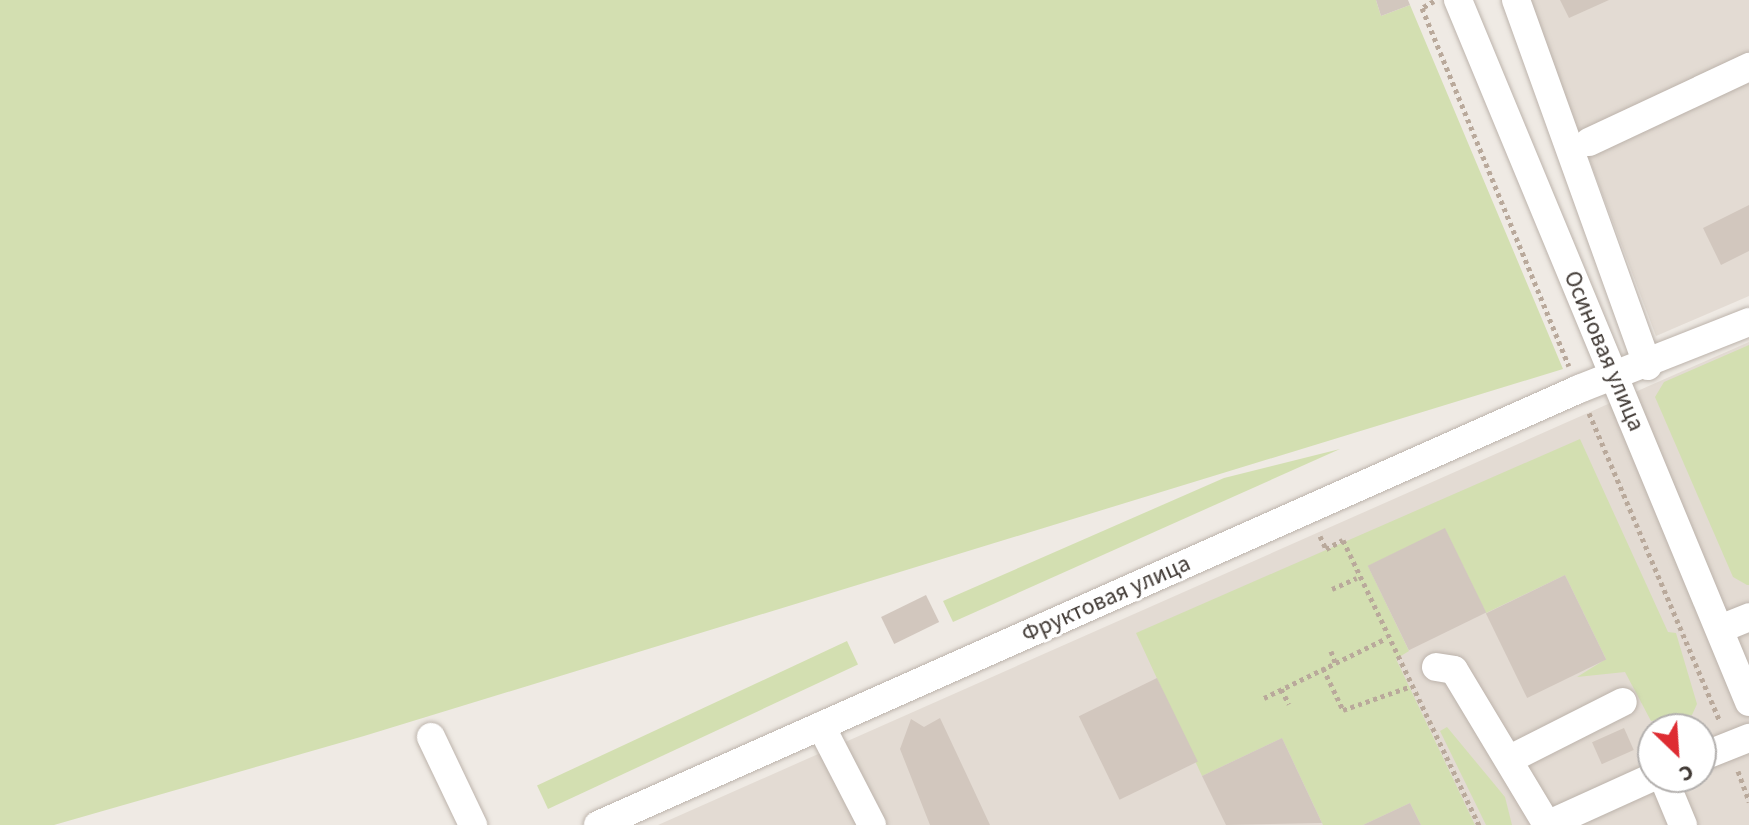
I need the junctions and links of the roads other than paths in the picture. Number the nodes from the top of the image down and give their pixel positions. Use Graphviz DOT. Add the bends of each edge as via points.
graph roads {
  1 [pos="1458,0"];
  2 [pos="1516,0"];
  3 [pos="1749,67"];
  4 [pos="1589,142"];
  5 [pos="1749,322"];
  6 [pos="1648,366"];
  7 [pos="1615,380"];
  8 [pos="1749,617"];
  9 [pos="1720,629"];
  10 [pos="1436,667"];
  11 [pos="1623,702"];
  12 [pos="1749,702"];
  13 [pos="821,726"];
  14 [pos="431,737"];
  15 [pos="1739,742"];
  16 [pos="1717,751"];
  17 [pos="1512,758"];
  18 [pos="1637,784"];
  19 [pos="1670,793"];
  20 [pos="473,825"];
  21 [pos="598,825"];
  22 [pos="872,825"];
  23 [pos="1547,825"];
  24 [pos="1683,825"];
  1 -- 7 [label="street, Осиновая улица"];
  2 -- 6 [label="street"];
  3 -- 4 [label="street"];
  5 -- 6 [label="street, Фруктовая улица"];
  6 -- 7 [label="street, Фруктовая улица"];
  7 -- 9 [label="street, Осиновая улица"];
  7 -- 13 [label="street, Фруктовая улица" via="1579,389"];
  8 -- 9 [label="street"];
  9 -- 12 [label="street, Осиновая улица"];
  10 -- 17 [label="street" via="1454,670"];
  11 -- 17 [label="street"];
  13 -- 21 [label="street, Фруктовая улица"];
  13 -- 22 [label="street"];
  14 -- 20 [label="street"];
  15 -- 16 [label="street"];
  17 -- 23 [label="street"];
  18 -- 23 [label="street"];
  19 -- 24 [label="street"];
}
